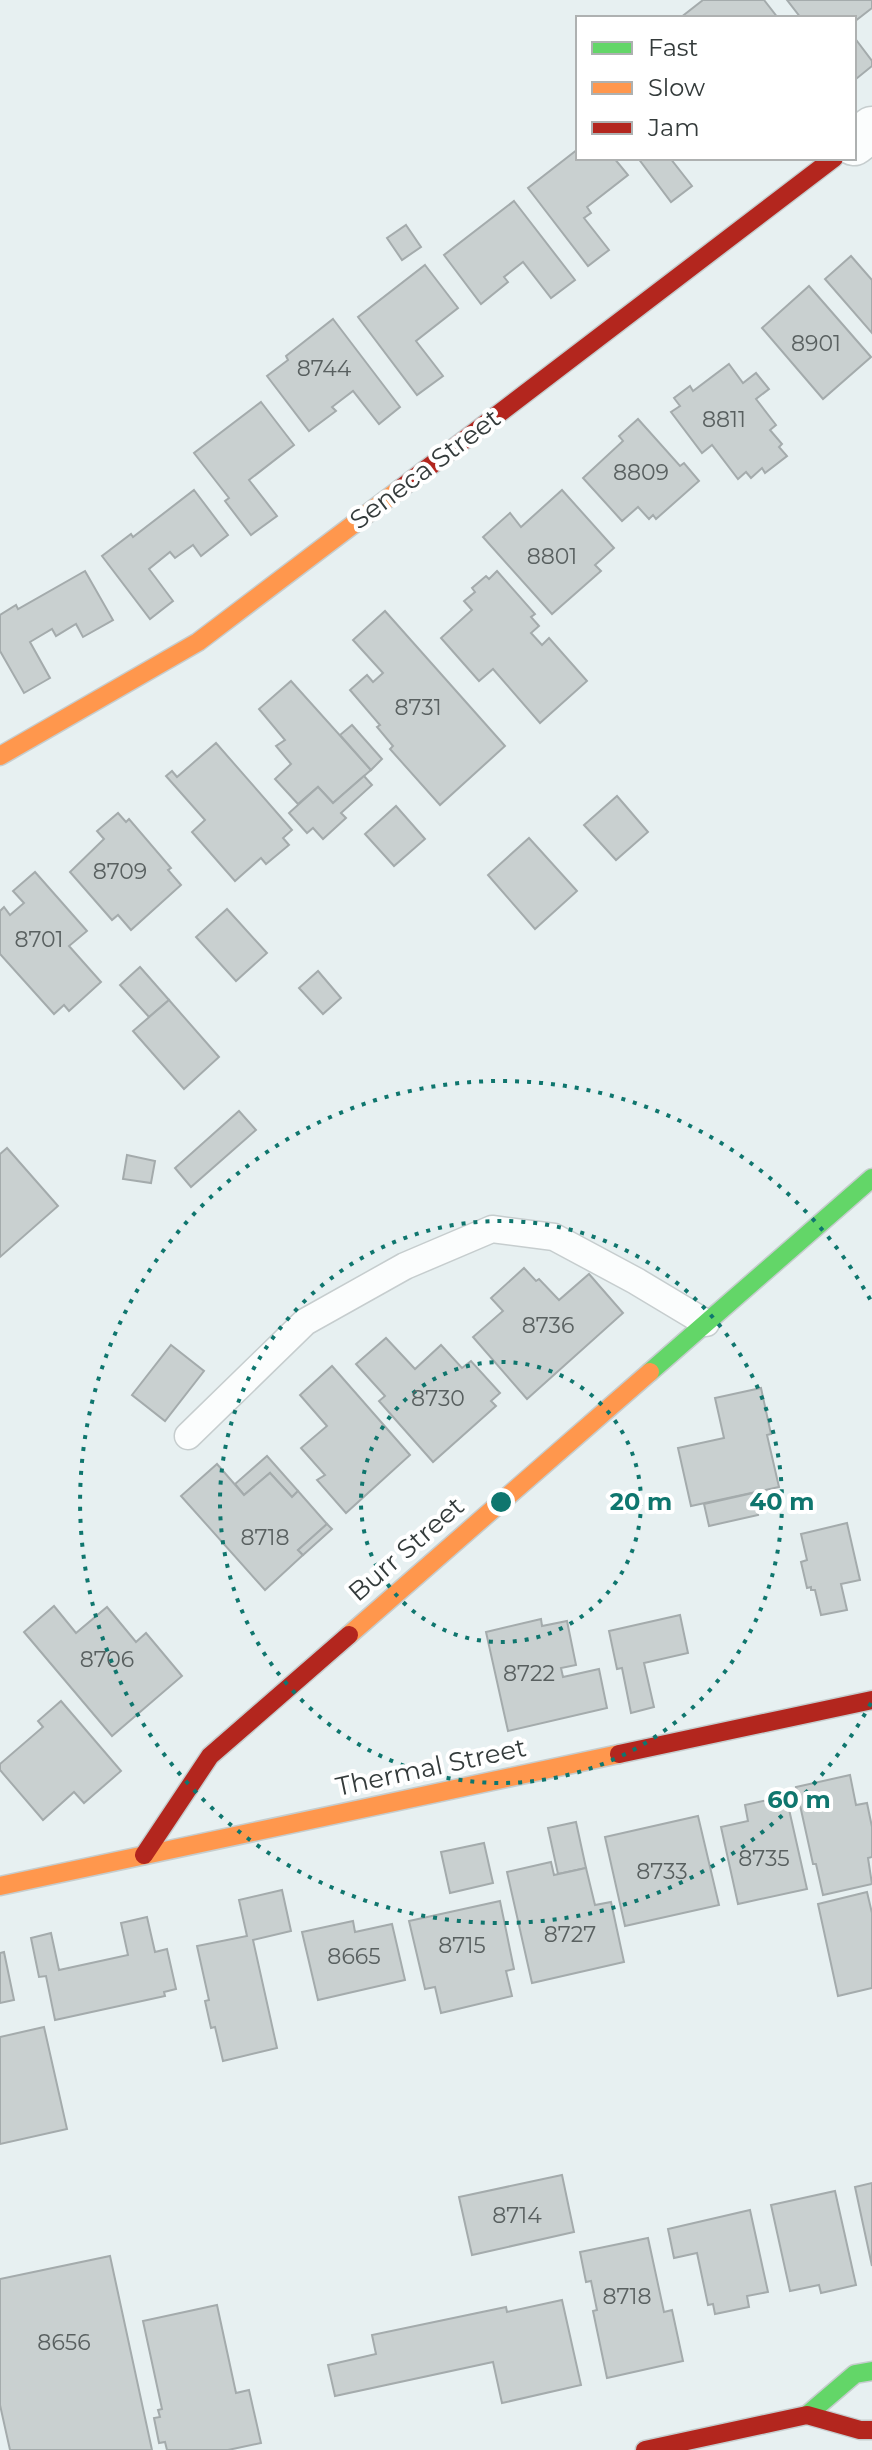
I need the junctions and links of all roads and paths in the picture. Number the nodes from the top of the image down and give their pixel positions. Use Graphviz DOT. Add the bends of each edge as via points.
graph roads {
  1 [pos="872,129"];
  2 [pos="856,141"];
  3 [pos="831,160"];
  4 [pos="0,756"];
  5 [pos="872,1178"];
  6 [pos="706,1323"];
  7 [pos="188,1436"];
  8 [pos="872,1700"];
  9 [pos="144,1855"];
  10 [pos="0,1886"];
  11 [pos="872,2371"];
  12 [pos="807,2415"];
  13 [pos="872,2430"];
  14 [pos="645,2450"];
  1 -- 2 [label="street"];
  3 -- 4 [label="street, Seneca Street" via="198,642"];
  5 -- 6 [label="street, Burr Street"];
  6 -- 7 [label="lane" via="554,1237 492,1229 405,1266 305,1322"];
  6 -- 9 [label="street, Burr Street" via="210,1756"];
  8 -- 9 [label="street, Thermal Street"];
  9 -- 10 [label="street, Thermal Street"];
  11 -- 12 [label="street" via="855,2374"];
  12 -- 13 [label="street"];
  12 -- 14 [label="street"];
}
